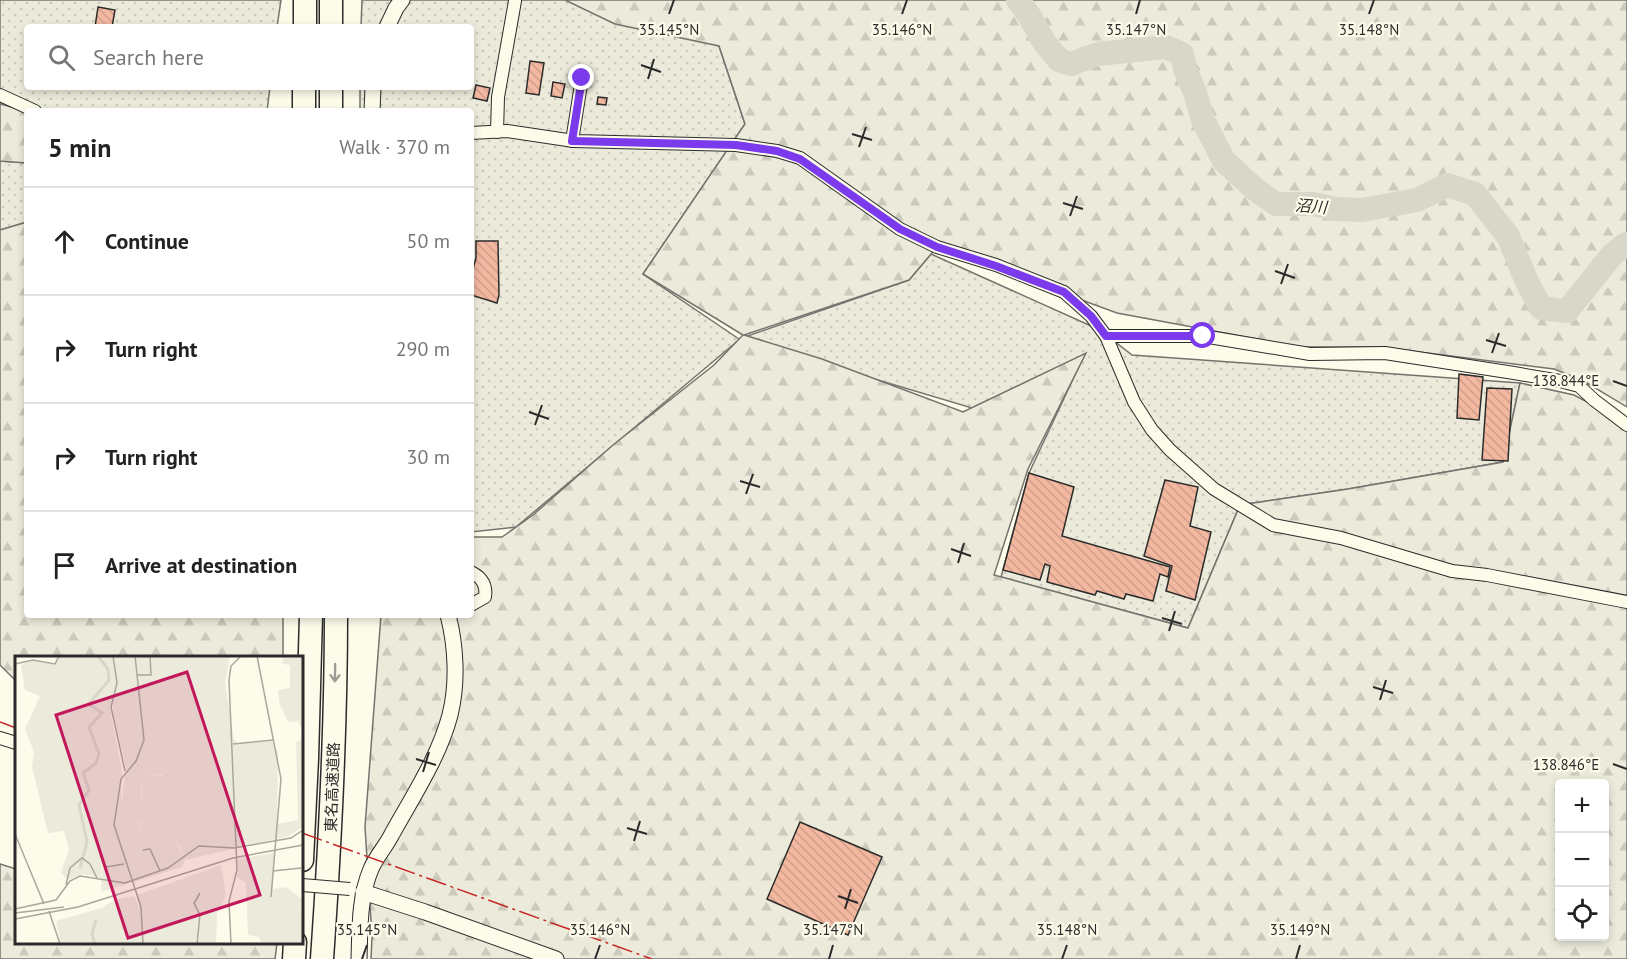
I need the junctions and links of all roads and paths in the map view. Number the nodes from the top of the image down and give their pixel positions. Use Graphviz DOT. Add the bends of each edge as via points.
graph roads {
  1 [pos="305,0"];
  2 [pos="331,0"];
  3 [pos="402,0"];
  4 [pos="515,1"];
  5 [pos="305,24"];
  6 [pos="331,24"];
  7 [pos="388,24"];
  8 [pos="582,78"];
  9 [pos="304,90"];
  10 [pos="331,90"];
  11 [pos="373,90"];
  12 [pos="0,95"];
  13 [pos="28,108"];
  14 [pos="304,108"];
  15 [pos="331,108"];
  16 [pos="372,108"];
  17 [pos="497,132"];
  18 [pos="474,133"];
  19 [pos="572,141"];
  20 [pos="1106,336"];
  21 [pos="1627,425"];
  22 [pos="474,574"];
  23 [pos="1627,602"];
  24 [pos="474,603"];
  25 [pos="311,618"];
  26 [pos="336,618"];
  27 [pos="449,618"];
  28 [pos="0,738"];
  29 [pos="15,743"];
  30 [pos="303,840"];
  31 [pos="303,885"];
  32 [pos="357,890"];
  33 [pos="296,944"];
  34 [pos="294,959"];
  35 [pos="322,959"];
  36 [pos="359,959"];
  37 [pos="556,959"];
  1 -- 5 [label="highway"];
  2 -- 6 [label="highway"];
  3 -- 7 [label="street"];
  4 -- 17 [label="street" via="498,97"];
  8 -- 19 [label="street"];
  9 -- 14 [label="highway"];
  10 -- 15 [label="highway"];
  11 -- 16 [label="street"];
  12 -- 13 [label="street"];
  17 -- 18 [label="street"];
  17 -- 19 [label="street"];
  19 -- 20 [label="street" via="736,145 800,159 900,229 937,247 1064,292"];
  20 -- 21 [label="street" via="1203,336 1310,354 1385,353 1525,375 1579,386"];
  20 -- 23 [label="street" via="1134,402 1152,430 1214,489 1273,525 1341,538 1452,571"];
  22 -- 24 [label="street" via="486,588 485,597"];
  25 -- 30 [label="highway, 東名高速道路"];
  26 -- 35 [label="highway, 東名高速道路, one-way"];
  27 -- 32 [label="street" via="454,687 442,738 388,841"];
  28 -- 29 [label="street"];
  31 -- 32 [label="street, bridge"];
  32 -- 36 [label="street"];
  32 -- 37 [label="street"];
  33 -- 34 [label="highway"];
}
